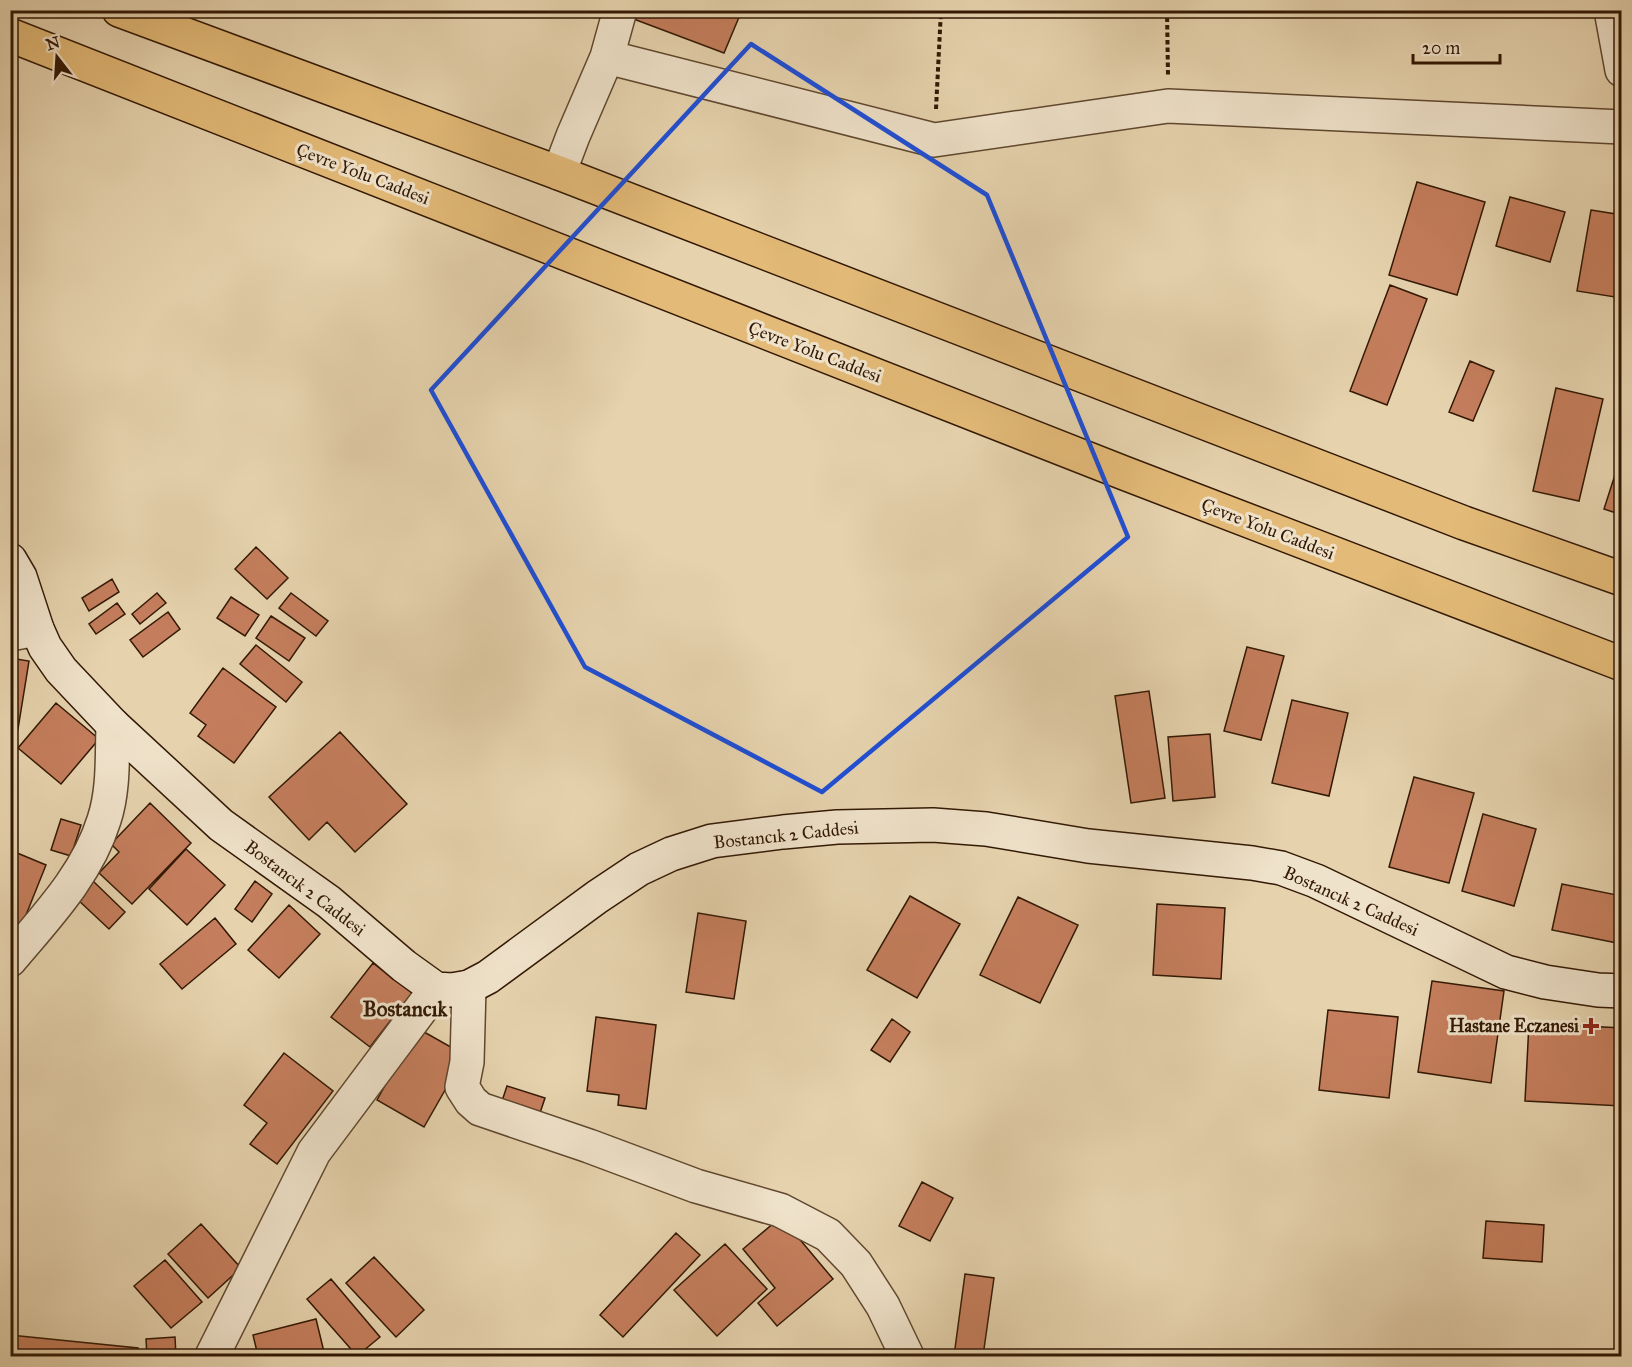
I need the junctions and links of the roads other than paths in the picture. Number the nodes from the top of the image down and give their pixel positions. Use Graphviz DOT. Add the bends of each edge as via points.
graph roads {
  1 [pos="119,10"];
  2 [pos="620,10"];
  3 [pos="1611,10"];
  4 [pos="10,36"];
  5 [pos="607,57"];
  6 [pos="1622,70"];
  7 [pos="1622,127"];
  8 [pos="559,173"];
  9 [pos="10,560"];
  10 [pos="1622,579"];
  11 [pos="24,632"];
  12 [pos="1622,664"];
  13 [pos="113,724"];
  14 [pos="10,960"];
  15 [pos="469,987"];
  16 [pos="436,989"];
  17 [pos="1622,991"];
  18 [pos="212,1356"];
  19 [pos="907,1356"];
  1 -- 8 [label="highway"];
  2 -- 5 [label="street"];
  3 -- 6 [label="street"];
  4 -- 12 [label="highway, Çevre Yolu Caddesi"];
  5 -- 7 [label="street" via="934,140 1168,106"];
  5 -- 8 [label="street"];
  8 -- 10 [label="highway" via="1464,523"];
  9 -- 11 [label="street, Bostancık 2 Caddesi" via="20,577"];
  11 -- 13 [label="street, Bostancık 2 Caddesi" via="45,647 61,670"];
  13 -- 14 [label="street" via="111,781 104,820 81,873"];
  13 -- 16 [label="street, Bostancık 2 Caddesi" via="221,825 329,902"];
  15 -- 16 [label="street, Bostancık 2 Caddesi"];
  15 -- 17 [label="street, Bostancık 2 Caddesi" via="639,869 671,854 712,842 783,832 933,825 1281,868 1506,972 1545,982"];
  15 -- 19 [label="street" via="467,1062 462,1087 471,1101 480,1108 696,1186 780,1210 828,1235 856,1264 883,1306"];
  16 -- 18 [label="street" via="314,1152"];
}
